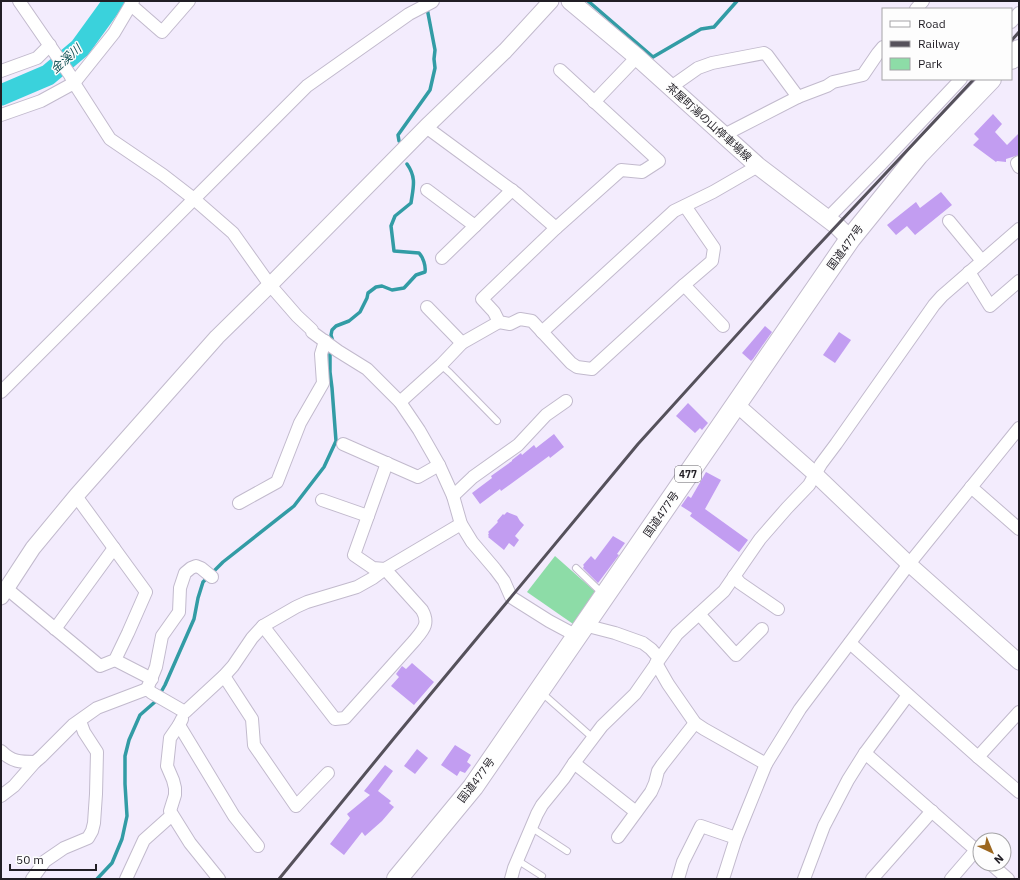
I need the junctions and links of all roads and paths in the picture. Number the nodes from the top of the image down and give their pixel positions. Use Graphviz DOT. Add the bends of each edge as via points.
graph roads {
  1 [pos="19,1"];
  2 [pos="189,1"];
  3 [pos="551,1"];
  4 [pos="570,1"];
  5 [pos="433,2"];
  6 [pos="132,3"];
  7 [pos="1019,13"];
  8 [pos="1012,21"];
  9 [pos="51,47"];
  10 [pos="882,48"];
  11 [pos="637,57"];
  12 [pos="560,70"];
  13 [pos="1,71"];
  14 [pos="72,79"];
  15 [pos="960,80"];
  16 [pos="990,80"];
  17 [pos="671,87"];
  18 [pos="798,97"];
  19 [pos="594,102"];
  20 [pos="1,115"];
  21 [pos="426,127"];
  22 [pos="724,135"];
  23 [pos="1019,162"];
  24 [pos="758,166"];
  25 [pos="1019,167"];
  26 [pos="427,190"];
  27 [pos="512,190"];
  28 [pos="194,199"];
  29 [pos="685,206"];
  30 [pos="827,219"];
  31 [pos="948,221"];
  32 [pos="475,226"];
  33 [pos="556,228"];
  34 [pos="1019,229"];
  35 [pos="850,239"];
  36 [pos="442,258"];
  37 [pos="982,261"];
  38 [pos="969,272"];
  39 [pos="1019,281"];
  40 [pos="270,285"];
  41 [pos="684,285"];
  42 [pos="427,307"];
  43 [pos="499,322"];
  44 [pos="723,326"];
  45 [pos="542,332"];
  46 [pos="326,342"];
  47 [pos="462,343"];
  48 [pos="441,365"];
  49 [pos="1,392"];
  50 [pos="566,401"];
  51 [pos="400,402"];
  52 [pos="736,404"];
  53 [pos="497,421"];
  54 [pos="1019,428"];
  55 [pos="343,444"];
  56 [pos="388,463"];
  57 [pos="439,465"];
  58 [pos="815,474"];
  59 [pos="971,487"];
  60 [pos="76,496"];
  61 [pos="452,496"];
  62 [pos="322,500"];
  63 [pos="240,503"];
  64 [pos="368,516"];
  65 [pos="461,524"];
  66 [pos="1019,529"];
  67 [pos="114,548"];
  68 [pos="909,564"];
  69 [pos="576,568"];
  70 [pos="385,569"];
  71 [pos="208,574"];
  72 [pos="734,576"];
  73 [pos="4,592"];
  74 [pos="604,595"];
  75 [pos="778,609"];
  76 [pos="699,614"];
  77 [pos="263,626"];
  78 [pos="55,629"];
  79 [pos="762,629"];
  80 [pos="581,630"];
  81 [pos="850,643"];
  82 [pos="115,660"];
  83 [pos="658,660"];
  84 [pos="1019,662"];
  85 [pos="224,676"];
  86 [pos="150,687"];
  87 [pos="540,690"];
  88 [pos="908,695"];
  89 [pos="186,712"];
  90 [pos="1019,712"];
  91 [pos="80,721"];
  92 [pos="695,723"];
  93 [pos="179,725"];
  94 [pos="594,738"];
  95 [pos="1,751"];
  96 [pos="865,753"];
  97 [pos="978,757"];
  98 [pos="35,762"];
  99 [pos="574,763"];
  100 [pos="766,764"];
  101 [pos="328,773"];
  102 [pos="1019,792"];
  103 [pos="1,796"];
  104 [pos="932,811"];
  105 [pos="636,812"];
  106 [pos="172,815"];
  107 [pos="532,828"];
  108 [pos="618,837"];
  109 [pos="736,838"];
  110 [pos="258,846"];
  111 [pos="972,847"];
  112 [pos="567,851"];
  113 [pos="972,858"];
  114 [pos="517,860"];
  115 [pos="1000,872"];
  116 [pos="542,876"];
  117 [pos="398,878"];
  118 [pos="33,879"];
  119 [pos="126,879"];
  120 [pos="219,879"];
  121 [pos="511,879"];
  122 [pos="678,879"];
  123 [pos="723,879"];
  124 [pos="804,879"];
  125 [pos="872,879"];
  126 [pos="951,879"];
  127 [pos="1008,879"];
  1 -- 9 [label="street"];
  2 -- 6 [label="street" via="162,32"];
  3 -- 21 [label="street" via="505,51"];
  4 -- 11 [label="main road, 茶屋町湯の山停車場線"];
  5 -- 28 [label="street" via="409,14 307,86"];
  6 -- 14 [label="street" via="114,33"];
  7 -- 8 [label="street"];
  9 -- 13 [label="street" via="37,58"];
  9 -- 14 [label="street"];
  10 -- 18 [label="street" via="863,75 833,82"];
  11 -- 17 [label="main road, 茶屋町湯の山停車場線"];
  11 -- 19 [label="street"];
  12 -- 19 [label="street"];
  14 -- 20 [label="street" via="41,101"];
  14 -- 28 [label="street" via="110,139"];
  15 -- 30 [label="street"];
  16 -- 35 [label="highway, 国道477号 / 477" via="918,155"];
  17 -- 18 [label="street" via="698,68 764,53"];
  17 -- 22 [label="main road, 茶屋町湯の山停車場線"];
  18 -- 22 [label="street"];
  19 -- 33 [label="street" via="659,161 642,172 621,170"];
  21 -- 27 [label="street"];
  21 -- 40 [label="street"];
  22 -- 24 [label="main road, 茶屋町湯の山停車場線"];
  23 -- 25 [label="street"];
  24 -- 29 [label="street"];
  24 -- 30 [label="main road, 茶屋町湯の山停車場線"];
  26 -- 32 [label="street"];
  27 -- 32 [label="street"];
  27 -- 33 [label="street"];
  28 -- 40 [label="street" via="233,233"];
  28 -- 49 [label="street"];
  29 -- 41 [label="street" via="714,248 712,260"];
  29 -- 45 [label="street" via="674,211"];
  30 -- 35 [label="main road, 茶屋町湯の山停車場線"];
  31 -- 37 [label="street"];
  32 -- 36 [label="street"];
  33 -- 43 [label="street" via="482,299"];
  34 -- 37 [label="street"];
  35 -- 52 [label="highway, 国道477号 / 477"];
  37 -- 38 [label="street"];
  38 -- 39 [label="street" via="990,306"];
  38 -- 58 [label="street" via="934,305"];
  40 -- 46 [label="street" via="312,332"];
  40 -- 60 [label="street" via="217,337"];
  41 -- 44 [label="street"];
  41 -- 45 [label="street" via="592,369 571,364"];
  42 -- 47 [label="street"];
  43 -- 45 [label="street" via="510,324 520,319 532,322"];
  43 -- 47 [label="street"];
  46 -- 51 [label="street" via="367,369"];
  46 -- 63 [label="street" via="322,354 323,383 300,423 277,482"];
  47 -- 48 [label="street"];
  48 -- 51 [label="street"];
  48 -- 53 [label="lane"];
  50 -- 61 [label="street" via="546,416 518,445 473,477"];
  51 -- 57 [label="street"];
  52 -- 58 [label="street"];
  52 -- 74 [label="highway, 国道477号 / 477"];
  54 -- 59 [label="street"];
  55 -- 56 [label="street"];
  56 -- 57 [label="street" via="418,477"];
  56 -- 64 [label="street"];
  57 -- 61 [label="street"];
  58 -- 68 [label="street"];
  58 -- 72 [label="street" via="809,485 766,533"];
  59 -- 66 [label="street"];
  59 -- 68 [label="street"];
  60 -- 67 [label="street"];
  60 -- 73 [label="street" via="33,548"];
  61 -- 65 [label="street"];
  62 -- 64 [label="street"];
  64 -- 70 [label="street" via="354,554 374,568"];
  65 -- 70 [label="street"];
  65 -- 80 [label="street" via="472,542 504,581 512,597 548,621"];
  67 -- 78 [label="street"];
  67 -- 82 [label="street" via="146,592"];
  68 -- 81 [label="street"];
  68 -- 84 [label="street"];
  69 -- 74 [label="lane"];
  70 -- 77 [label="street" via="357,587 301,604"];
  70 -- 77 [label="street" via="422,610 426,621 423,630 414,641 345,718 334,718"];
  71 -- 86 [label="street" via="196,566 185,573 180,588 179,612 162,636"];
  72 -- 75 [label="street"];
  72 -- 76 [label="street" via="724,591"];
  73 -- 78 [label="street"];
  74 -- 80 [label="highway, 国道477号 / 477"];
  76 -- 79 [label="street" via="736,655"];
  76 -- 83 [label="street" via="677,634"];
  77 -- 85 [label="street"];
  78 -- 82 [label="street" via="100,666"];
  80 -- 83 [label="street" via="615,633 643,643 651,649"];
  80 -- 87 [label="highway, 国道477号 / 477"];
  81 -- 88 [label="street"];
  81 -- 100 [label="street" via="800,709"];
  82 -- 86 [label="street"];
  83 -- 92 [label="street" via="668,684"];
  83 -- 94 [label="street" via="635,694 602,726"];
  85 -- 89 [label="street"];
  85 -- 101 [label="street" via="252,719 254,745 296,806"];
  86 -- 89 [label="street" via="165,700"];
  86 -- 91 [label="street" via="97,708"];
  87 -- 94 [label="lane"];
  87 -- 117 [label="highway, 国道477号 / 477" via="473,787"];
  88 -- 96 [label="street"];
  88 -- 97 [label="street"];
  89 -- 93 [label="street"];
  90 -- 97 [label="street"];
  91 -- 98 [label="street"];
  91 -- 118 [label="street" via="84,732 98,752 92,831 88,838 64,848 45,861"];
  92 -- 100 [label="street"];
  92 -- 105 [label="street" via="658,771 651,792"];
  93 -- 106 [label="street" via="170,738 167,766 175,788 170,811"];
  93 -- 110 [label="street" via="234,816"];
  94 -- 99 [label="street"];
  95 -- 98 [label="street" via="13,760"];
  96 -- 104 [label="street"];
  96 -- 124 [label="street" via="824,826"];
  97 -- 102 [label="street"];
  98 -- 103 [label="street" via="14,786"];
  99 -- 105 [label="street"];
  99 -- 107 [label="street" via="542,806"];
  100 -- 109 [label="street"];
  104 -- 111 [label="street"];
  104 -- 125 [label="street"];
  105 -- 108 [label="street"];
  106 -- 119 [label="street" via="144,840"];
  106 -- 120 [label="street" via="190,843"];
  107 -- 112 [label="lane"];
  107 -- 114 [label="street"];
  109 -- 122 [label="street" via="701,826 683,862"];
  109 -- 123 [label="street"];
  113 -- 126 [label="street"];
  114 -- 116 [label="lane"];
  114 -- 121 [label="street"];
  115 -- 127 [label="street"];
}
